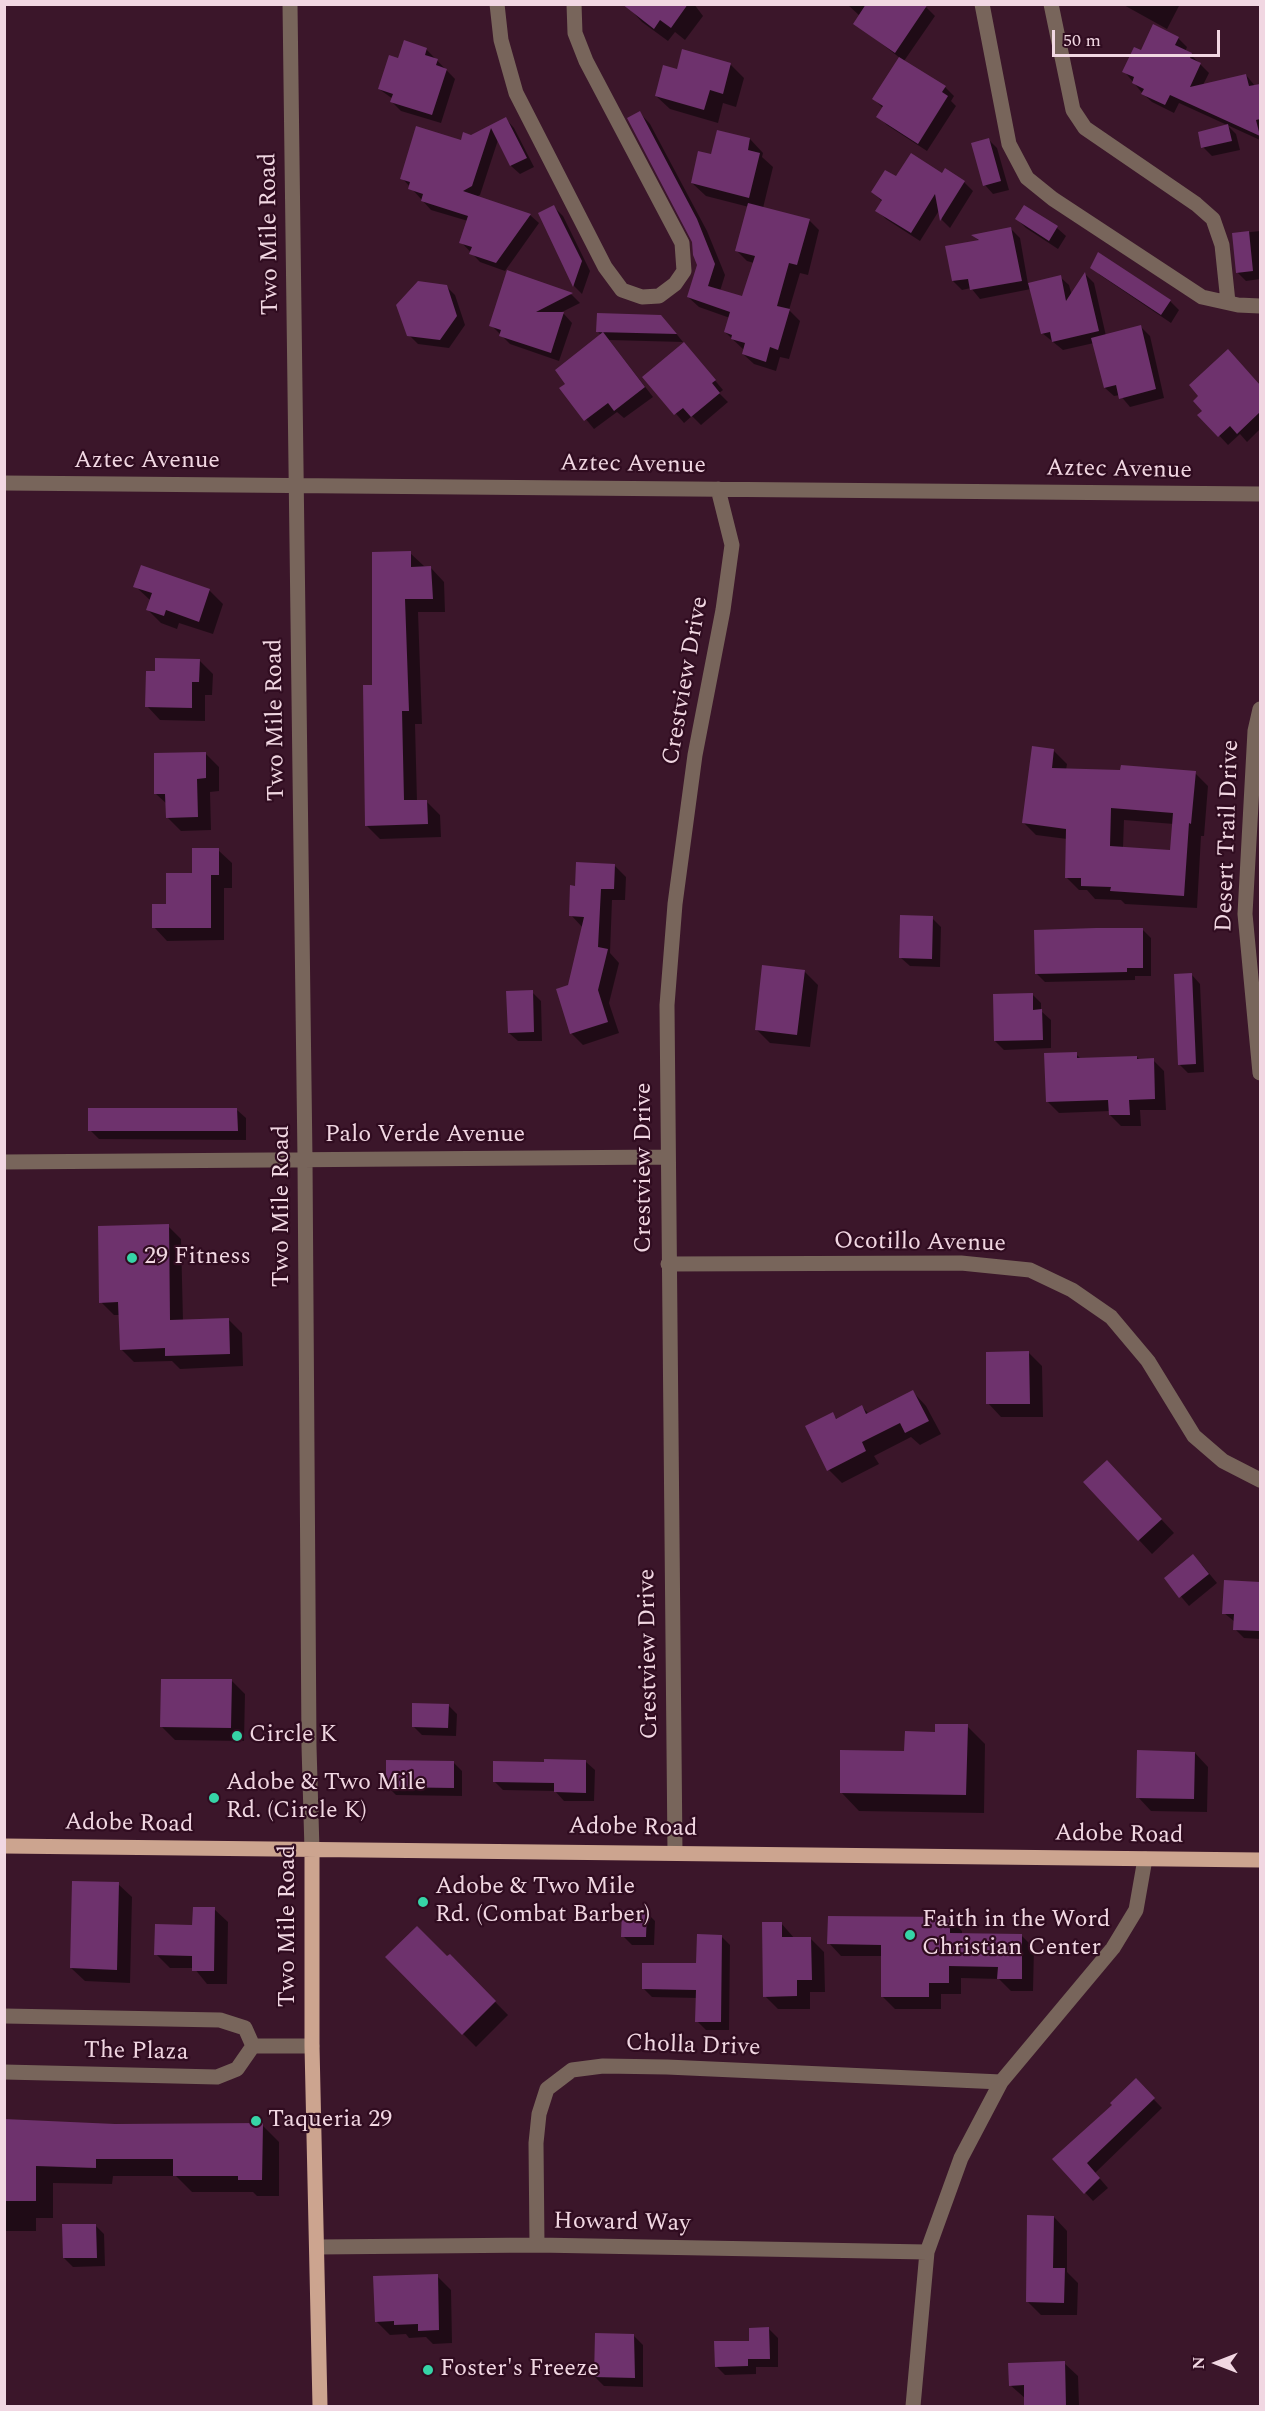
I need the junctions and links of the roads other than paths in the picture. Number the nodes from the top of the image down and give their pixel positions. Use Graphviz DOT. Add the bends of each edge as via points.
graph roads {
  1 [pos="290,4"];
  2 [pos="497,4"];
  3 [pos="574,4"];
  4 [pos="982,4"];
  5 [pos="1051,4"];
  6 [pos="1227,302"];
  7 [pos="1260,306"];
  8 [pos="4,483"];
  9 [pos="297,486"];
  10 [pos="718,489"];
  11 [pos="1260,494"];
  12 [pos="1260,709"];
  13 [pos="1260,1073"];
  14 [pos="667,1157"];
  15 [pos="305,1159"];
  16 [pos="4,1162"];
  17 [pos="668,1264"];
  18 [pos="1260,1480"];
  19 [pos="4,1846"];
  20 [pos="312,1850"];
  21 [pos="675,1852"];
  22 [pos="1145,1859"];
  23 [pos="1260,1860"];
  24 [pos="4,2016"];
  25 [pos="253,2046"];
  26 [pos="312,2046"];
  27 [pos="4,2072"];
  28 [pos="1001,2082"];
  29 [pos="537,2245"];
  30 [pos="316,2247"];
  31 [pos="927,2252"];
  32 [pos="320,2406"];
  33 [pos="913,2406"];
  1 -- 9 [label="street, Two Mile Road"];
  2 -- 3 [label="street" via="501,40 516,93 605,267 622,290 642,297 659,296 684,271 682,243 586,61 575,33"];
  4 -- 6 [label="street" via="1009,144 1028,178 1053,199 1202,297"];
  5 -- 6 [label="street" via="1073,110 1085,128 1213,219 1222,245"];
  6 -- 7 [label="street"];
  8 -- 9 [label="street, Aztec Avenue"];
  9 -- 10 [label="street, Aztec Avenue"];
  9 -- 15 [label="street, Two Mile Road"];
  10 -- 11 [label="street, Aztec Avenue"];
  10 -- 14 [label="street, Crestview Drive" via="732,545 695,755 675,904 667,1005"];
  12 -- 13 [label="street, Desert Trail Drive" via="1255,731 1245,914"];
  14 -- 15 [label="street, Palo Verde Avenue"];
  14 -- 17 [label="street, Crestview Drive"];
  15 -- 16 [label="street, Palo Verde Avenue"];
  15 -- 20 [label="street, Two Mile Road"];
  17 -- 18 [label="street, Ocotillo Avenue" via="961,1263 1030,1270 1072,1290 1111,1317 1148,1361 1194,1436 1223,1461"];
  17 -- 21 [label="street, Crestview Drive"];
  19 -- 20 [label="main road, Adobe Road"];
  20 -- 21 [label="main road, Adobe Road"];
  20 -- 26 [label="main road, Two Mile Road"];
  21 -- 22 [label="main road, Adobe Road"];
  22 -- 23 [label="main road, Adobe Road"];
  22 -- 28 [label="street" via="1136,1910 1113,1948"];
  24 -- 25 [label="street, The Plaza" via="220,2020 245,2028"];
  25 -- 26 [label="street"];
  25 -- 27 [label="street, The Plaza" via="237,2069 217,2077"];
  26 -- 30 [label="main road, Two Mile Road"];
  28 -- 29 [label="street, Cholla Drive" via="667,2067 603,2066 572,2070 547,2089 538,2114"];
  28 -- 31 [label="street" via="961,2158"];
  29 -- 30 [label="street, Howard Way"];
  29 -- 31 [label="street, Howard Way"];
  30 -- 32 [label="main road, Two Mile Road"];
  31 -- 33 [label="street"];
}
